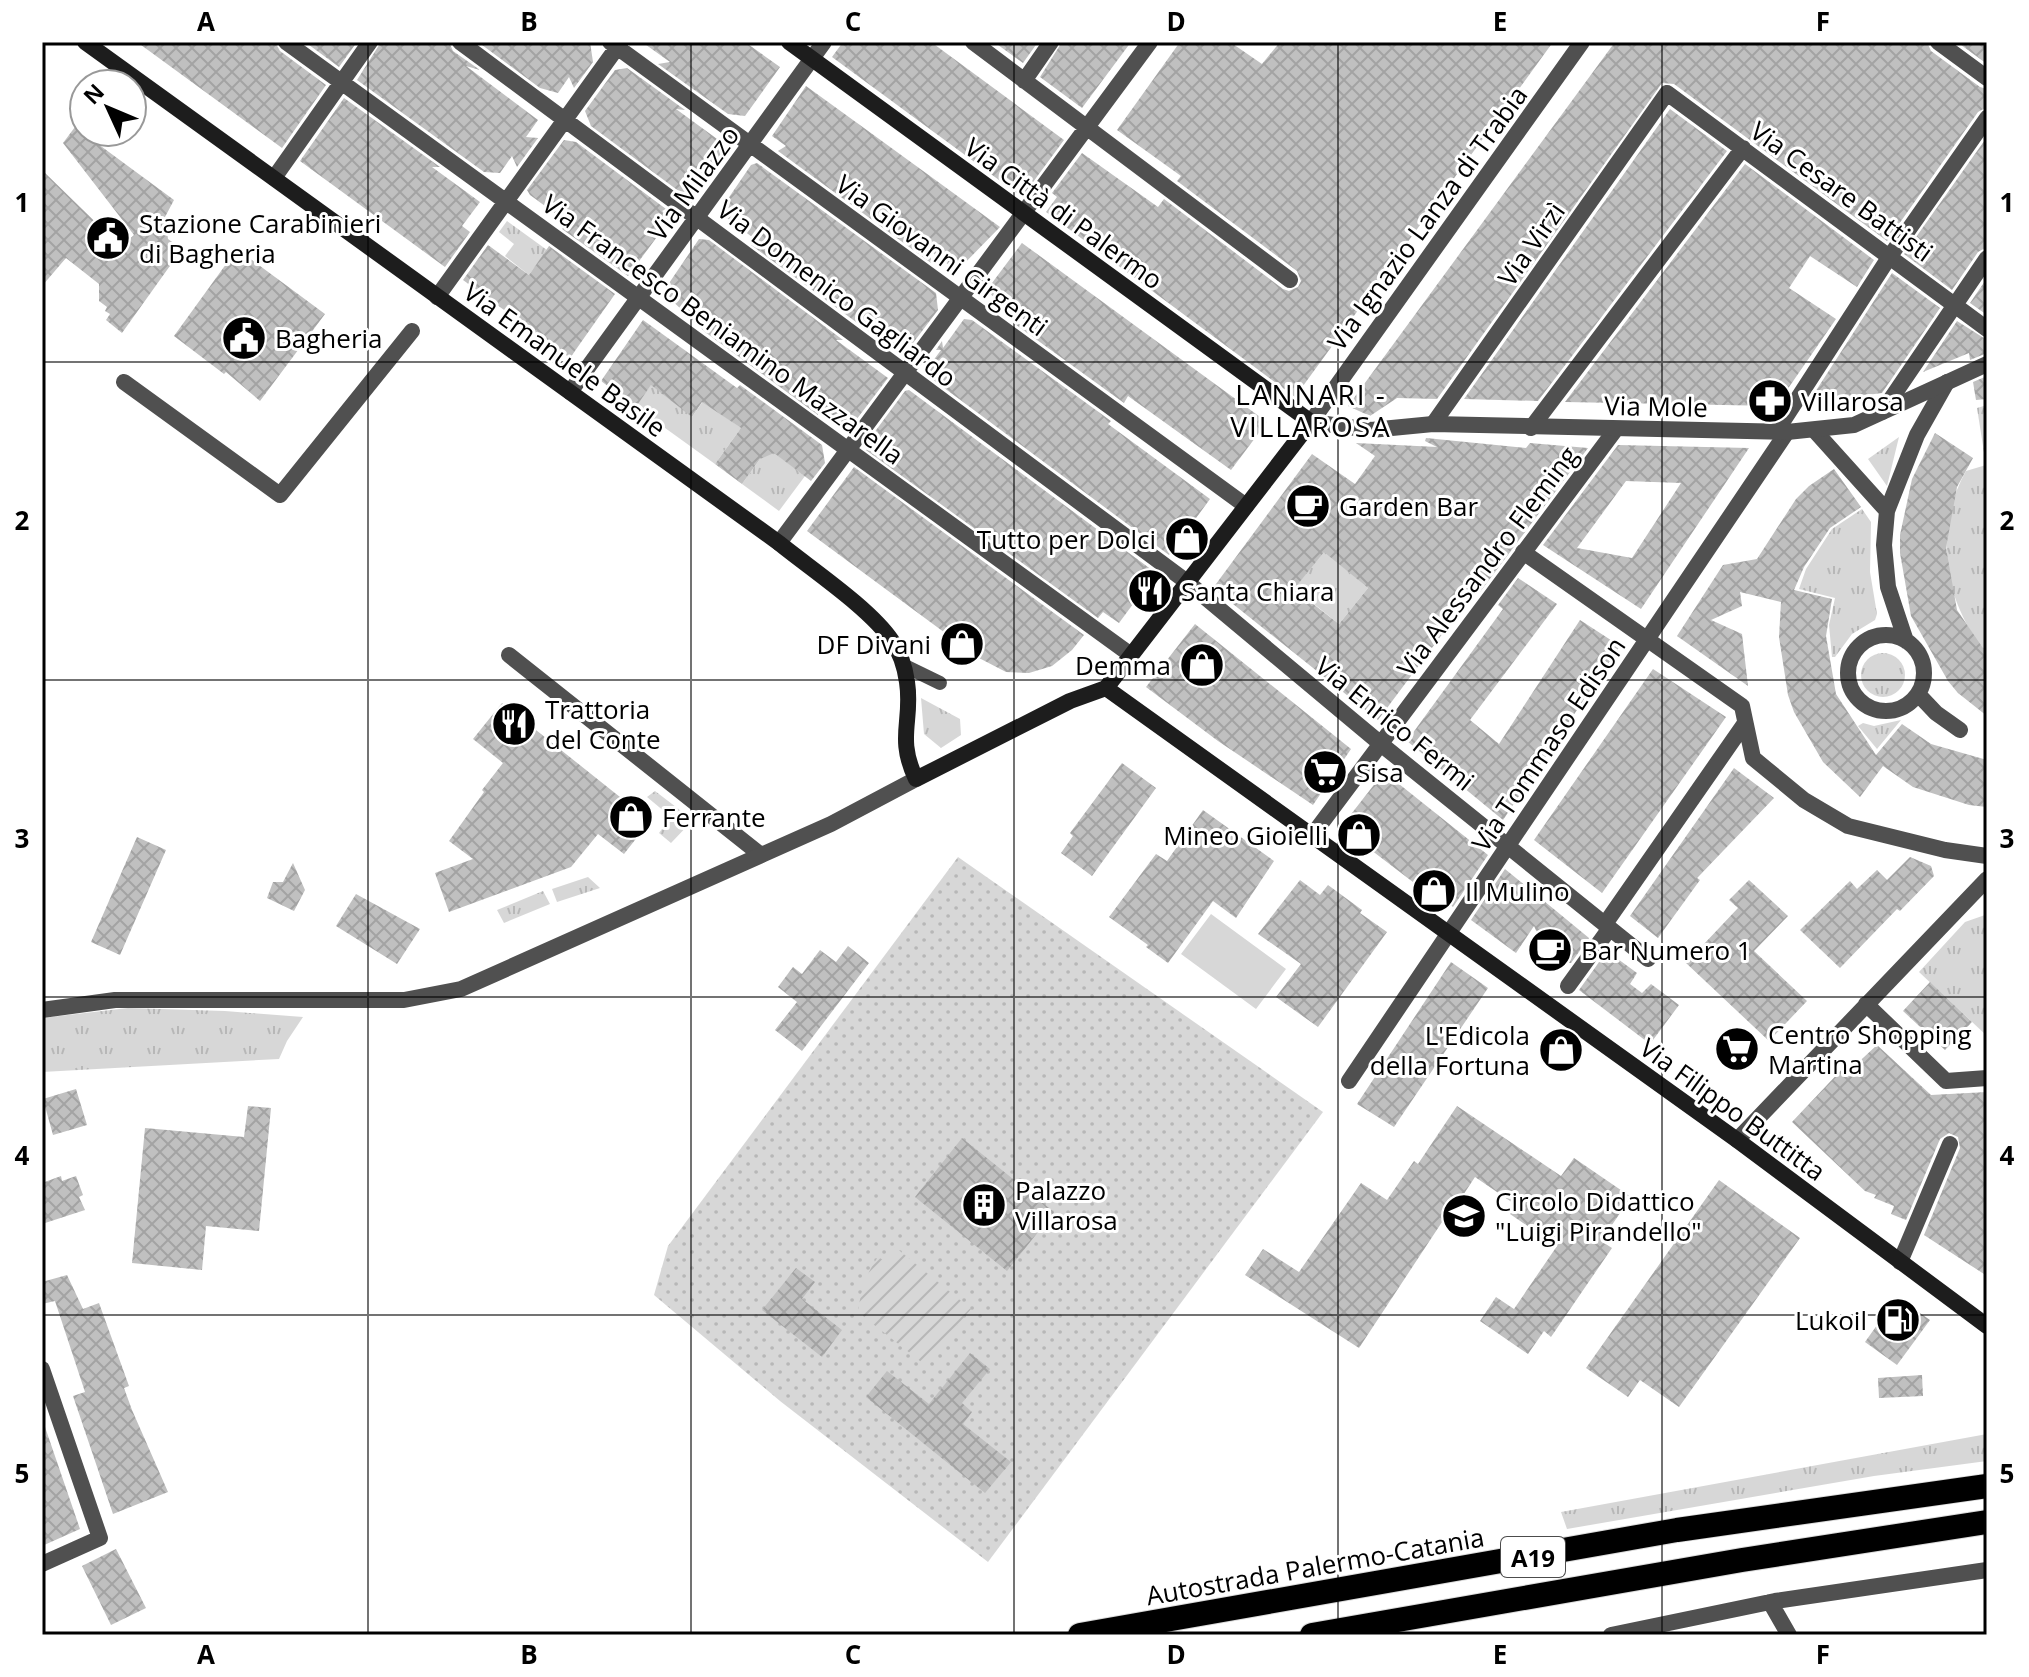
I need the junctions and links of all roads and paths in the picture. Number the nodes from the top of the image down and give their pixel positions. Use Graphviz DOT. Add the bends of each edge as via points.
graph roads {
  1 [pos="85,42"];
  2 [pos="286,42"];
  3 [pos="370,42"];
  4 [pos="460,42"];
  5 [pos="789,42"];
  6 [pos="824,42"];
  7 [pos="973,42"];
  8 [pos="1051,42"];
  9 [pos="1150,42"];
  10 [pos="1582,42"];
  11 [pos="1938,42"];
  12 [pos="616,44"];
  13 [pos="812,59"];
  14 [pos="1987,78"];
  15 [pos="1024,81"];
  16 [pos="342,82"];
  17 [pos="1667,93"];
  18 [pos="1987,118"];
  19 [pos="566,119"];
  20 [pos="1087,127"];
  21 [pos="751,145"];
  22 [pos="1743,148"];
  23 [pos="274,178"];
  24 [pos="506,202"];
  25 [pos="1023,213"];
  26 [pos="696,218"];
  27 [pos="1890,256"];
  28 [pos="1987,258"];
  29 [pos="1290,280"];
  30 [pos="437,297"];
  31 [pos="638,298"];
  32 [pos="961,298"];
  33 [pos="1955,305"];
  34 [pos="1987,329"];
  35 [pos="412,331"];
  36 [pos="1987,364"];
  37 [pos="905,373"];
  38 [pos="124,382"];
  39 [pos="1947,382"];
  40 [pos="570,392"];
  41 [pos="1882,412"];
  42 [pos="1311,422"];
  43 [pos="1433,424"];
  44 [pos="1531,428"];
  45 [pos="1616,429"];
  46 [pos="1814,430"];
  47 [pos="1781,432"];
  48 [pos="848,449"];
  49 [pos="1246,506"];
  50 [pos="1887,511"];
  51 [pos="779,543"];
  52 [pos="1523,552"];
  53 [pos="1187,582"];
  54 [pos="1647,639"];
  55 [pos="1906,641"];
  56 [pos="509,655"];
  57 [pos="1131,655"];
  58 [pos="903,665"];
  59 [pos="940,683"];
  60 [pos="1106,688"];
  61 [pos="1918,694"];
  62 [pos="1744,714"];
  63 [pos="1960,730"];
  64 [pos="1380,743"];
  65 [pos="916,779"];
  66 [pos="1311,837"];
  67 [pos="1509,846"];
  68 [pos="761,855"];
  69 [pos="1987,856"];
  70 [pos="1985,884"];
  71 [pos="1608,926"];
  72 [pos="1449,935"];
  73 [pos="1648,959"];
  74 [pos="1568,986"];
  75 [pos="1866,1004"];
  76 [pos="43,1008"];
  77 [pos="1987,1078"];
  78 [pos="1349,1081"];
  79 [pos="1737,1140"];
  80 [pos="1950,1144"];
  81 [pos="1900,1262"];
  82 [pos="1985,1320"];
  83 [pos="42,1369"];
  84 [pos="1987,1486"];
  85 [pos="1987,1522"];
  86 [pos="42,1564"];
  87 [pos="1987,1570"];
  88 [pos="1770,1602"];
  89 [pos="1080,1635"];
  90 [pos="1312,1635"];
  91 [pos="1611,1635"];
  92 [pos="1789,1635"];
  1 -- 23 [label="main road, Via Emanuele Basile"];
  2 -- 16 [label="street, Via Francesco Beniamino Mazzarella"];
  3 -- 16 [label="street"];
  4 -- 19 [label="street, Via Domenico Gagliardo"];
  5 -- 13 [label="main road, Via Città di Palermo"];
  6 -- 13 [label="street, Via Milazzo"];
  7 -- 15 [label="street"];
  8 -- 15 [label="street"];
  9 -- 20 [label="street"];
  10 -- 42 [label="street, Via Ignazio Lanza di Trabia"];
  11 -- 14 [label="street"];
  12 -- 19 [label="street"];
  12 -- 21 [label="street, Via Giovanni Girgenti"];
  13 -- 21 [label="street, Via Milazzo"];
  13 -- 25 [label="main road, Via Città di Palermo"];
  15 -- 20 [label="street"];
  16 -- 23 [label="street"];
  16 -- 24 [label="street, Via Francesco Beniamino Mazzarella"];
  17 -- 22 [label="street, Via Cesare Battisti"];
  17 -- 43 [label="street, Via Virzì"];
  18 -- 27 [label="street, Via Tommaso Edison"];
  19 -- 24 [label="street"];
  19 -- 26 [label="street, Via Domenico Gagliardo"];
  20 -- 25 [label="street"];
  20 -- 29 [label="street"];
  21 -- 26 [label="street, Via Milazzo"];
  21 -- 32 [label="street, Via Giovanni Girgenti"];
  22 -- 27 [label="street, Via Cesare Battisti"];
  22 -- 44 [label="street"];
  23 -- 30 [label="main road, Via Emanuele Basile"];
  24 -- 30 [label="street"];
  24 -- 31 [label="street, Via Francesco Beniamino Mazzarella"];
  25 -- 32 [label="street"];
  25 -- 42 [label="main road, Via Città di Palermo"];
  26 -- 31 [label="street, Via Milazzo"];
  26 -- 37 [label="street, Via Domenico Gagliardo"];
  27 -- 33 [label="street, Via Cesare Battisti"];
  27 -- 47 [label="street, Via Tommaso Edison"];
  28 -- 33 [label="street"];
  30 -- 40 [label="main road, Via Emanuele Basile"];
  31 -- 40 [label="street, Via Milazzo"];
  31 -- 48 [label="street, Via Francesco Beniamino Mazzarella"];
  32 -- 37 [label="street"];
  32 -- 49 [label="street, Via Giovanni Girgenti"];
  33 -- 34 [label="street, Via Cesare Battisti"];
  33 -- 41 [label="street"];
  35 -- 38 [label="street" via="280,495"];
  36 -- 39 [label="street, Via Mole"];
  37 -- 48 [label="street"];
  37 -- 53 [label="street, Via Domenico Gagliardo"];
  39 -- 41 [label="street, Via Mole"];
  39 -- 50 [label="street" via="1917,435"];
  40 -- 51 [label="main road, Via Emanuele Basile"];
  41 -- 46 [label="street, Via Mole" via="1854,425"];
  42 -- 43 [label="street, Via Mole" via="1371,430"];
  42 -- 49 [label="main road, Via Ignazio Lanza di Trabia"];
  43 -- 44 [label="street, Via Mole"];
  44 -- 45 [label="street, Via Mole"];
  45 -- 47 [label="street, Via Mole"];
  45 -- 52 [label="street, Via Alessandro Fleming"];
  46 -- 47 [label="street, Via Mole"];
  46 -- 50 [label="street"];
  47 -- 54 [label="street, Via Tommaso Edison"];
  48 -- 51 [label="street"];
  48 -- 57 [label="street, Via Francesco Beniamino Mazzarella"];
  49 -- 53 [label="main road, Via Ignazio Lanza di Trabia"];
  50 -- 55 [label="street" via="1888,587"];
  51 -- 58 [label="main road, Via Emanuele Basile" via="874,620 893,642"];
  52 -- 54 [label="street"];
  52 -- 64 [label="street, Via Alessandro Fleming"];
  53 -- 57 [label="main road, Via Ignazio Lanza di Trabia"];
  53 -- 64 [label="street, Via Enrico Fermi"];
  54 -- 62 [label="street"];
  54 -- 67 [label="street, Via Tommaso Edison"];
  55 -- 61 [label="street" via="1921,659 1923,683"];
  55 -- 61 [label="street" via="1880,635 1868,639 1850,659 1849,684 1864,705 1875,710 1899,709"];
  56 -- 68 [label="street"];
  57 -- 60 [label="main road, Via Ignazio Lanza di Trabia"];
  58 -- 59 [label="street"];
  58 -- 65 [label="main road, Via Emanuele Basile" via="904,742"];
  60 -- 65 [label="main road"];
  60 -- 66 [label="main road, Via Filippo Buttitta"];
  61 -- 63 [label="street"];
  62 -- 69 [label="street" via="1753,758 1804,800 1848,826"];
  62 -- 71 [label="street"];
  64 -- 66 [label="street, Via Alessandro Fleming"];
  64 -- 67 [label="street, Via Enrico Fermi"];
  65 -- 68 [label="street"];
  66 -- 72 [label="main road, Via Filippo Buttitta"];
  67 -- 71 [label="street, Via Enrico Fermi"];
  67 -- 72 [label="street, Via Tommaso Edison"];
  68 -- 76 [label="street" via="461,989 404,1000 115,1000"];
  70 -- 75 [label="street"];
  71 -- 73 [label="street, Via Enrico Fermi"];
  71 -- 74 [label="street"];
  72 -- 78 [label="street, Via Tommaso Edison"];
  72 -- 79 [label="main road, Via Filippo Buttitta"];
  75 -- 77 [label="street" via="1946,1081"];
  75 -- 79 [label="street"];
  79 -- 81 [label="main road, Via Filippo Buttitta"];
  80 -- 81 [label="street"];
  81 -- 82 [label="main road, Via Filippo Buttitta"];
  83 -- 86 [label="street" via="100,1538"];
  84 -- 89 [label="highway, Autostrada Palermo-Catania / A19" via="1677,1530"];
  85 -- 90 [label="highway, A19"];
  87 -- 88 [label="street"];
  88 -- 91 [label="street"];
  88 -- 92 [label="street"];
}
